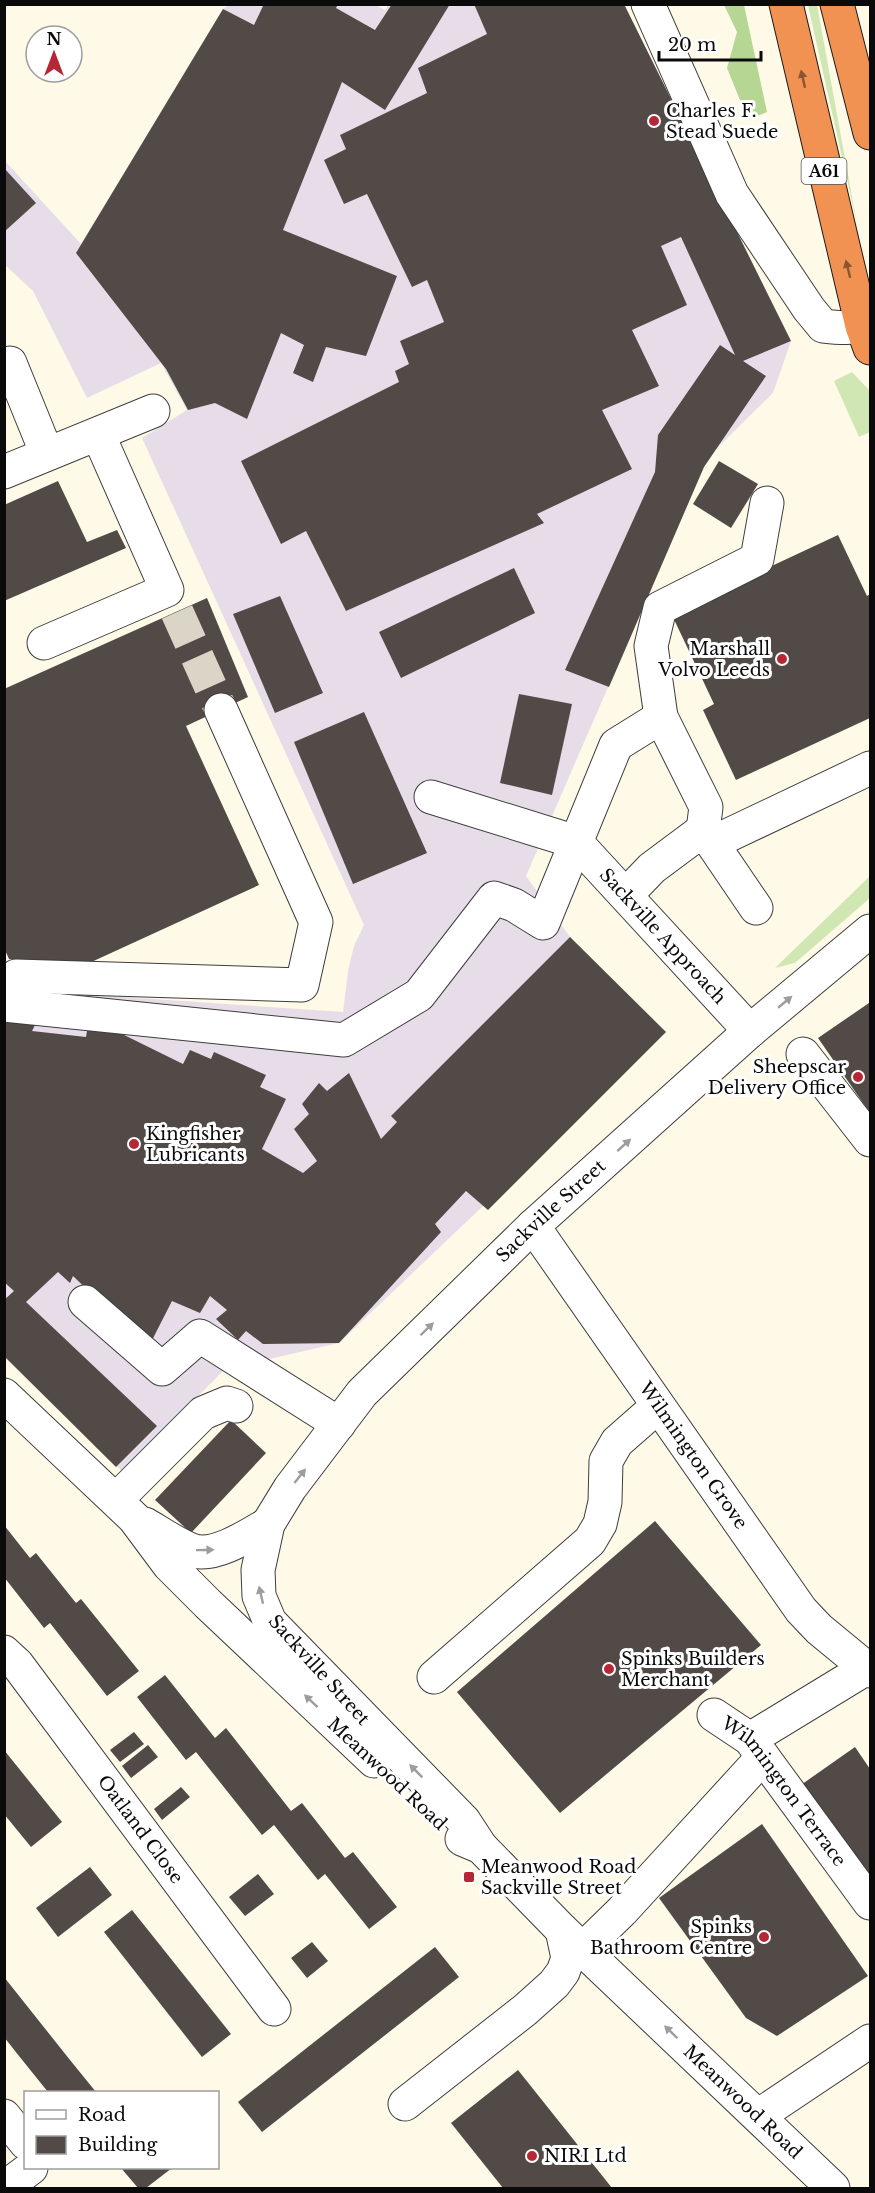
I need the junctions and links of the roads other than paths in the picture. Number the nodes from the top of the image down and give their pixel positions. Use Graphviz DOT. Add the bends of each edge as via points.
graph roads {
  1 [pos="648,4"];
  2 [pos="786,4"];
  3 [pos="837,4"];
  4 [pos="870,133"];
  5 [pos="867,331"];
  6 [pos="4,365"];
  7 [pos="153,411"];
  8 [pos="98,434"];
  9 [pos="47,453"];
  10 [pos="4,472"];
  11 [pos="767,503"];
  12 [pos="44,643"];
  13 [pos="221,710"];
  14 [pos="661,717"];
  15 [pos="870,768"];
  16 [pos="431,797"];
  17 [pos="708,837"];
  18 [pos="576,842"];
  19 [pos="626,895"];
  20 [pos="756,908"];
  21 [pos="870,931"];
  22 [pos="10,991"];
  23 [pos="750,1031"];
  24 [pos="803,1054"];
  25 [pos="870,1140"];
  26 [pos="533,1226"];
  27 [pos="85,1302"];
  28 [pos="4,1395"];
  29 [pos="236,1406"];
  30 [pos="658,1406"];
  31 [pos="339,1424"];
  32 [pos="125,1509"];
  33 [pos="268,1524"];
  34 [pos="4,1652"];
  35 [pos="869,1668"];
  36 [pos="434,1677"];
  37 [pos="714,1715"];
  38 [pos="756,1748"];
  39 [pos="482,1847"];
  40 [pos="870,1903"];
  41 [pos="573,1939"];
  42 [pos="274,2009"];
  43 [pos="870,2041"];
  44 [pos="405,2104"];
  45 [pos="4,2116"];
  46 [pos="758,2116"];
  47 [pos="24,2141"];
  48 [pos="29,2169"];
  49 [pos="4,2188"];
  50 [pos="833,2188"];
  1 -- 5 [label="street" via="732,194 809,309 823,326"];
  5 -- 2 [label="highway, A61, one-way"];
  3 -- 4 [label="highway"];
  6 -- 9 [label="street" via="10,363"];
  7 -- 8 [label="street"];
  8 -- 9 [label="street"];
  8 -- 12 [label="street" via="172,601"];
  9 -- 10 [label="street"];
  11 -- 14 [label="street" via="757,559 660,608 651,646"];
  13 -- 22 [label="street" via="316,922 302,985"];
  14 -- 17 [label="street" via="706,807"];
  14 -- 18 [label="street" via="616,745"];
  15 -- 17 [label="street"];
  16 -- 18 [label="street"];
  17 -- 19 [label="street" via="652,867"];
  17 -- 20 [label="street"];
  18 -- 19 [label="street, Sackville Approach"];
  18 -- 22 [label="street" via="543,923 494,898 419,995 344,1040"];
  19 -- 23 [label="street, Sackville Approach"];
  23 -- 21 [label="street, Sackville Street, one-way"];
  26 -- 23 [label="street, Sackville Street, one-way"];
  24 -- 25 [label="street"];
  26 -- 30 [label="street, Wilmington Grove"];
  31 -- 26 [label="street, Sackville Street, one-way" via="362,1393"];
  27 -- 31 [label="street" via="162,1369 200,1336"];
  28 -- 32 [label="street, Meanwood Road"];
  29 -- 32 [label="street" via="227,1403 203,1413"];
  30 -- 35 [label="street, Wilmington Grove" via="801,1610"];
  30 -- 36 [label="street" via="616,1442 606,1461 605,1502 600,1524 590,1541"];
  33 -- 31 [label="street, Sackville Street, one-way"];
  32 -- 33 [label="street, Sackville Street, one-way" via="195,1551 215,1551"];
  39 -- 32 [label="street, Meanwood Road, one-way" via="451,1834 244,1640 169,1565"];
  39 -- 33 [label="street, Sackville Street, one-way" via="464,1821 270,1622 259,1596 258,1570"];
  34 -- 42 [label="street, Oatland Close"];
  35 -- 38 [label="street"];
  37 -- 38 [label="street, Wilmington Terrace"];
  38 -- 40 [label="street, Wilmington Terrace"];
  38 -- 41 [label="street" via="622,1911"];
  39 -- 41 [label="street, Meanwood Road"];
  41 -- 44 [label="street" via="563,1972 554,1984"];
  46 -- 41 [label="street, Meanwood Road, one-way"];
  43 -- 46 [label="street"];
  45 -- 47 [label="street"];
  46 -- 50 [label="street, Meanwood Road"];
  48 -- 49 [label="street"];
}
